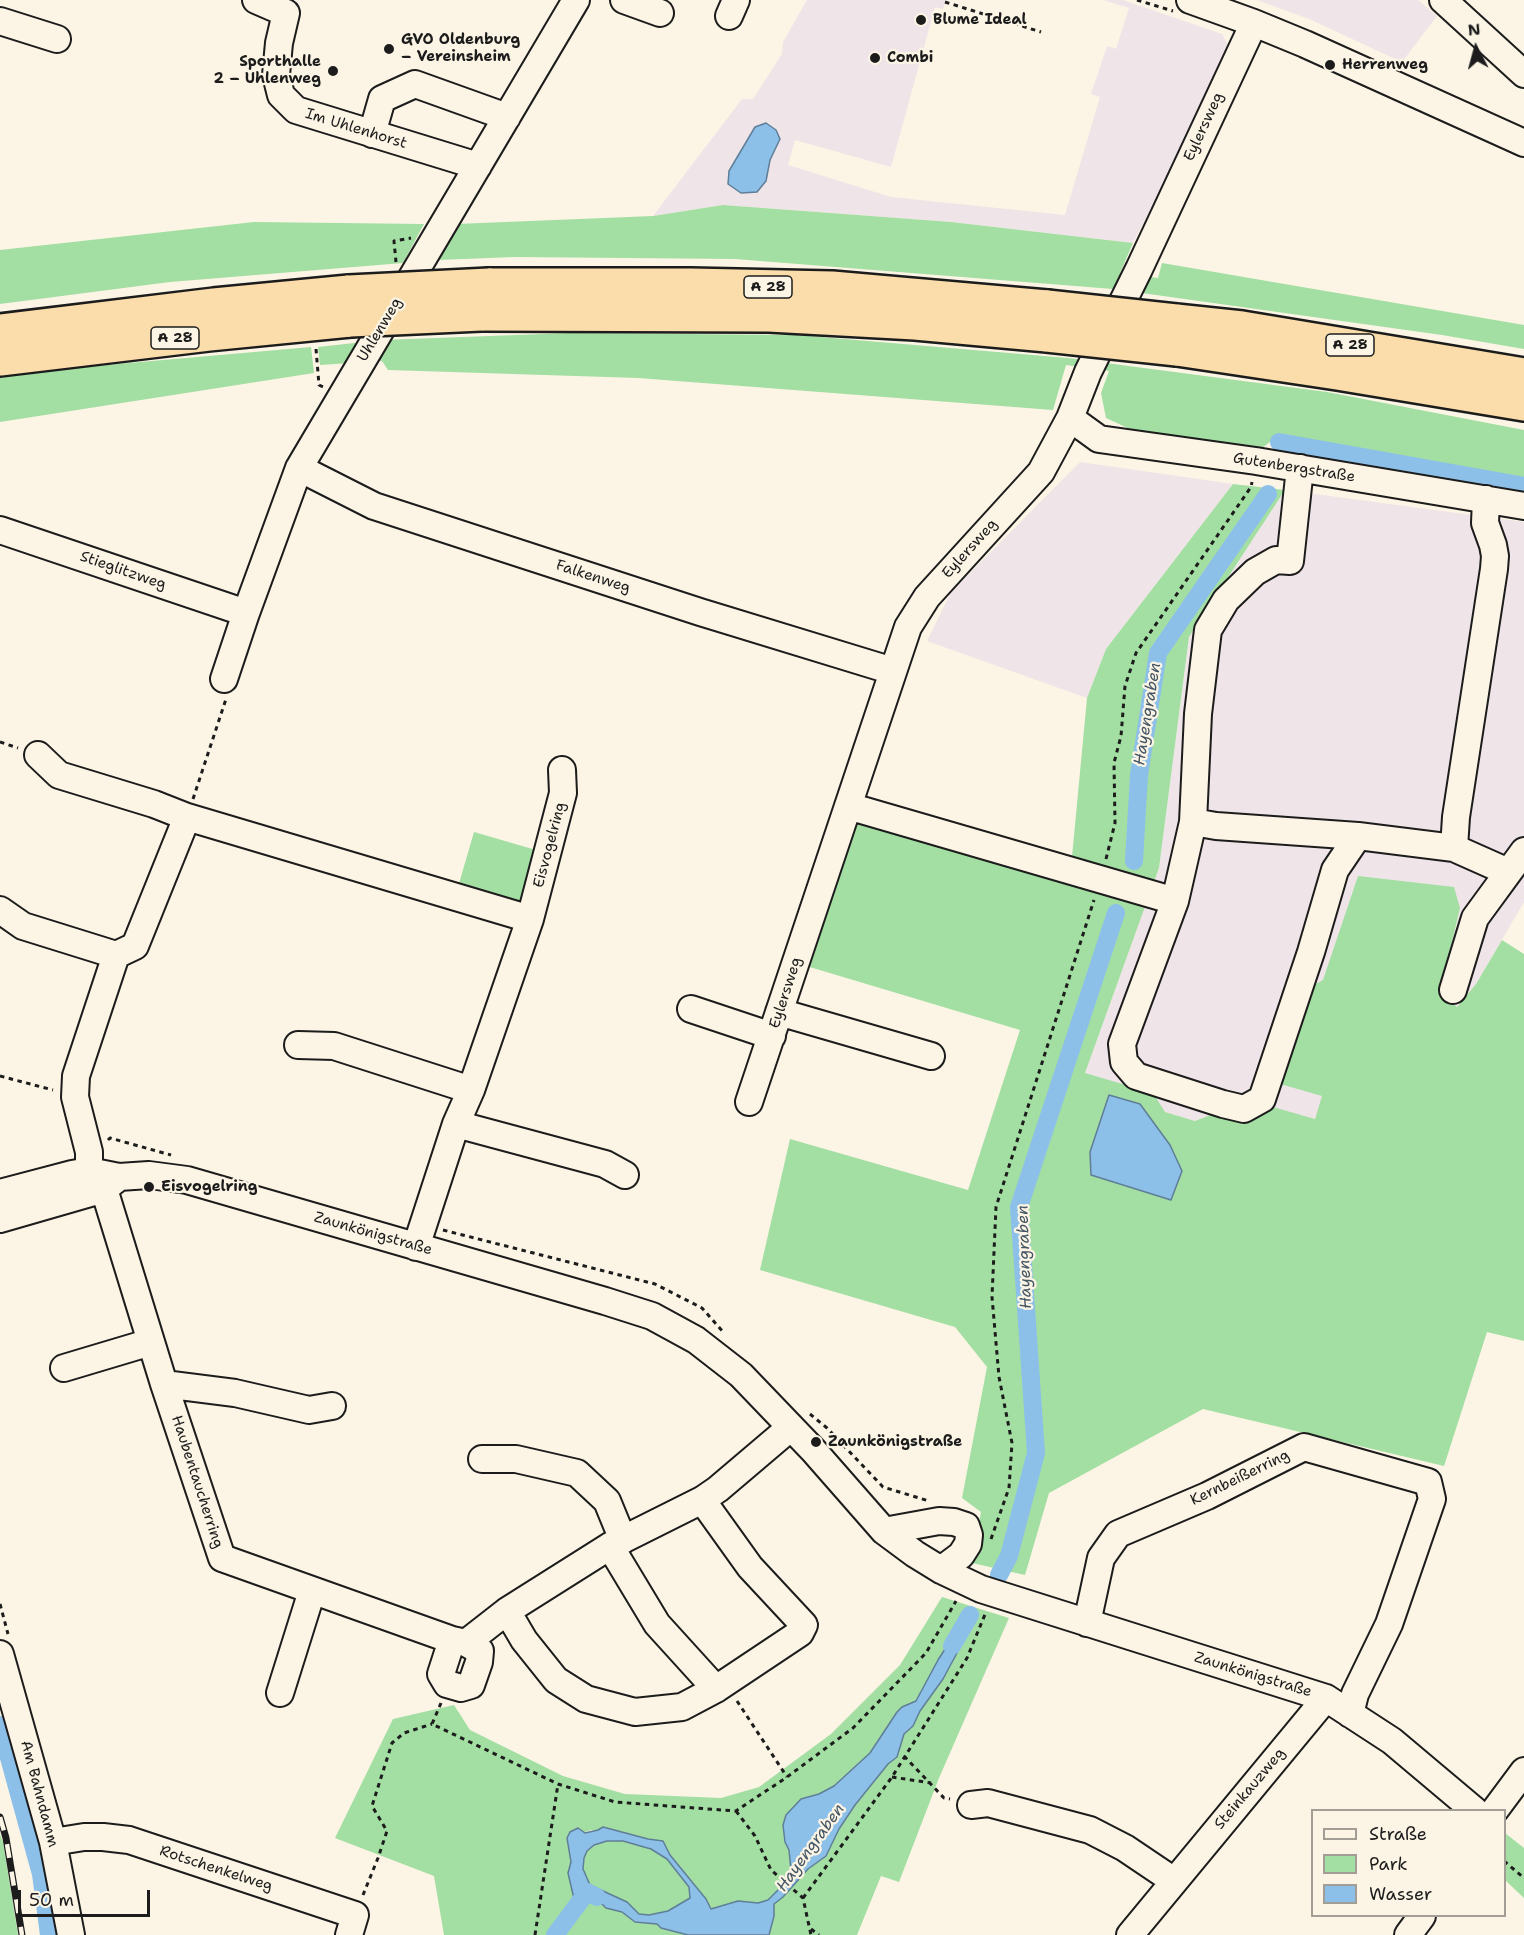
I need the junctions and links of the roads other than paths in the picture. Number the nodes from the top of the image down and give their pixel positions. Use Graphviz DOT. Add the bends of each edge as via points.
graph roads {
  1 [pos="256,0"];
  2 [pos="576,0"];
  3 [pos="624,0"];
  4 [pos="1190,0"];
  5 [pos="1443,0"];
  6 [pos="660,14"];
  7 [pos="0,21"];
  8 [pos="1254,23"];
  9 [pos="57,39"];
  10 [pos="1524,74"];
  11 [pos="507,117"];
  12 [pos="372,134"];
  13 [pos="1524,143"];
  14 [pos="478,166"];
  15 [pos="350,306"];
  16 [pos="0,331"];
  17 [pos="1176,335"];
  18 [pos="0,359"];
  19 [pos="1524,375"];
  20 [pos="1524,404"];
  21 [pos="1070,418"];
  22 [pos="299,468"];
  23 [pos="1300,468"];
  24 [pos="1486,500"];
  25 [pos="1524,506"];
  26 [pos="0,530"];
  27 [pos="246,613"];
  28 [pos="893,671"];
  29 [pos="224,679"];
  30 [pos="38,755"];
  31 [pos="562,770"];
  32 [pos="848,806"];
  33 [pos="188,818"];
  34 [pos="1193,822"];
  35 [pos="1358,836"];
  36 [pos="1454,848"];
  37 [pos="1524,851"];
  38 [pos="1508,872"];
  39 [pos="1175,901"];
  40 [pos="0,910"];
  41 [pos="530,919"];
  42 [pos="116,955"];
  43 [pos="1454,990"];
  44 [pos="690,1009"];
  45 [pos="776,1024"];
  46 [pos="298,1045"];
  47 [pos="931,1056"];
  48 [pos="471,1090"];
  49 [pos="749,1102"];
  50 [pos="456,1124"];
  51 [pos="625,1175"];
  52 [pos="104,1179"];
  53 [pos="0,1193"];
  54 [pos="0,1219"];
  55 [pos="416,1247"];
  56 [pos="151,1342"];
  57 [pos="64,1368"];
  58 [pos="165,1384"];
  59 [pos="332,1406"];
  60 [pos="791,1427"];
  61 [pos="482,1459"];
  62 [pos="702,1500"];
  63 [pos="884,1531"];
  64 [pos="617,1543"];
  65 [pos="941,1570"];
  66 [pos="312,1591"];
  67 [pos="507,1611"];
  68 [pos="1087,1623"];
  69 [pos="459,1642"];
  70 [pos="0,1654"];
  71 [pos="447,1684"];
  72 [pos="720,1686"];
  73 [pos="280,1693"];
  74 [pos="1326,1698"];
  75 [pos="1350,1714"];
  76 [pos="1524,1771"];
  77 [pos="971,1805"];
  78 [pos="1473,1809"];
  79 [pos="1496,1809"];
  80 [pos="53,1842"];
  81 [pos="1174,1881"];
  82 [pos="1421,1917"];
  83 [pos="352,1925"];
  84 [pos="71,1935"];
  85 [pos="1130,1935"];
  86 [pos="1408,1935"];
  1 -- 12 [label="street, Im Uhlenhorst" via="286,13 276,75 281,95 296,110"];
  2 -- 11 [label="street, Uhlenweg"];
  3 -- 6 [label="street"];
  4 -- 8 [label="street"];
  5 -- 10 [label="street"];
  7 -- 9 [label="street"];
  8 -- 13 [label="street"];
  8 -- 21 [label="street, Eylersweg" via="1088,372"];
  11 -- 12 [label="street" via="415,84 382,99"];
  11 -- 14 [label="street, Uhlenweg"];
  12 -- 14 [label="street, Im Uhlenhorst"];
  14 -- 22 [label="street, Uhlenweg"];
  15 -- 16 [label="highway, A 28" via="214,305"];
  15 -- 17 [label="highway, A 28, bridge" via="691,285 832,288 1047,321"];
  15 -- 18 [label="highway, A 28" via="198,335"];
  17 -- 19 [label="highway, A 28" via="1242,328"];
  17 -- 20 [label="highway, A 28" via="1337,373"];
  21 -- 23 [label="street, Gutenbergstraße" via="1099,439"];
  21 -- 28 [label="street, Eylersweg" via="1041,471 927,597 908,627"];
  22 -- 27 [label="street, Uhlenweg"];
  22 -- 28 [label="street, Falkenweg" via="374,506"];
  23 -- 24 [label="street, Gutenbergstraße"];
  23 -- 34 [label="street" via="1290,561 1276,561 1255,572 1226,600 1208,630 1198,714"];
  24 -- 25 [label="street, Gutenbergstraße"];
  24 -- 36 [label="street" via="1485,523 1493,545 1494,569"];
  26 -- 27 [label="street, Stieglitzweg"];
  27 -- 29 [label="street, Uhlenweg"];
  28 -- 32 [label="street, Eylersweg"];
  30 -- 33 [label="street" via="59,775"];
  31 -- 41 [label="street, Eisvogelring" via="563,793"];
  32 -- 39 [label="street"];
  32 -- 45 [label="street, Eylersweg"];
  33 -- 41 [label="street"];
  33 -- 42 [label="street" via="135,946"];
  34 -- 35 [label="street"];
  34 -- 39 [label="street"];
  35 -- 36 [label="street"];
  35 -- 39 [label="street" via="1335,870 1262,1099 1244,1109 1136,1076 1124,1062 1122,1044"];
  36 -- 38 [label="street"];
  37 -- 38 [label="street"];
  38 -- 43 [label="street" via="1474,918"];
  40 -- 42 [label="street" via="23,926"];
  41 -- 48 [label="street, Eisvogelring"];
  42 -- 52 [label="street" via="76,1076 75,1097 89,1152"];
  44 -- 45 [label="street"];
  45 -- 47 [label="street"];
  45 -- 49 [label="street, Eylersweg"];
  46 -- 48 [label="street" via="334,1046"];
  48 -- 50 [label="street, Eisvogelring"];
  50 -- 51 [label="street" via="605,1164"];
  50 -- 55 [label="street, Eisvogelring"];
  52 -- 53 [label="street, Zaunkönigstraße" via="72,1174"];
  52 -- 54 [label="street, Zaunkönigstraße"];
  52 -- 55 [label="street, Zaunkönigstraße" via="149,1175 187,1180"];
  52 -- 56 [label="street, Haubentaucherring"];
  55 -- 60 [label="street, Zaunkönigstraße" via="652,1316 696,1340 741,1375"];
  56 -- 57 [label="street"];
  56 -- 58 [label="street, Haubentaucherring"];
  58 -- 59 [label="street" via="235,1393 309,1410"];
  58 -- 66 [label="street, Haubentaucherring" via="222,1558"];
  60 -- 62 [label="street"];
  60 -- 63 [label="street, Zaunkönigstraße"];
  61 -- 64 [label="street" via="516,1459 577,1473 607,1501"];
  62 -- 64 [label="street"];
  62 -- 72 [label="street" via="750,1567 804,1625 800,1633"];
  63 -- 65 [label="street, Zaunkönigstraße"];
  63 -- 65 [label="street" via="939,1521 966,1526 968,1544 961,1556"];
  64 -- 67 [label="street"];
  64 -- 72 [label="street" via="657,1624"];
  65 -- 68 [label="street, Zaunkönigstraße" via="975,1587"];
  66 -- 69 [label="street, Haubentaucherring"];
  66 -- 73 [label="street"];
  67 -- 69 [label="street"];
  67 -- 72 [label="street" via="556,1680 586,1699 636,1712 682,1707"];
  68 -- 74 [label="street, Zaunkönigstraße"];
  68 -- 75 [label="street, Kernbeißerring" via="1101,1558 1118,1534 1207,1496 1304,1447 1428,1482 1432,1499 1389,1624 1355,1694"];
  69 -- 71 [label="street" via="441,1674"];
  70 -- 80 [label="street, Am Bahndamm"];
  74 -- 75 [label="street, Zaunkönigstraße"];
  74 -- 81 [label="street, Steinkauzweg"];
  75 -- 78 [label="street, Zaunkönigstraße" via="1392,1742"];
  76 -- 79 [label="street"];
  77 -- 81 [label="street" via="988,1803 1090,1830"];
  80 -- 83 [label="street, Rotschenkelweg" via="84,1837 129,1840"];
  80 -- 84 [label="street, Am Bahndamm"];
  81 -- 85 [label="street, Steinkauzweg"];
  82 -- 86 [label="street"];
}
